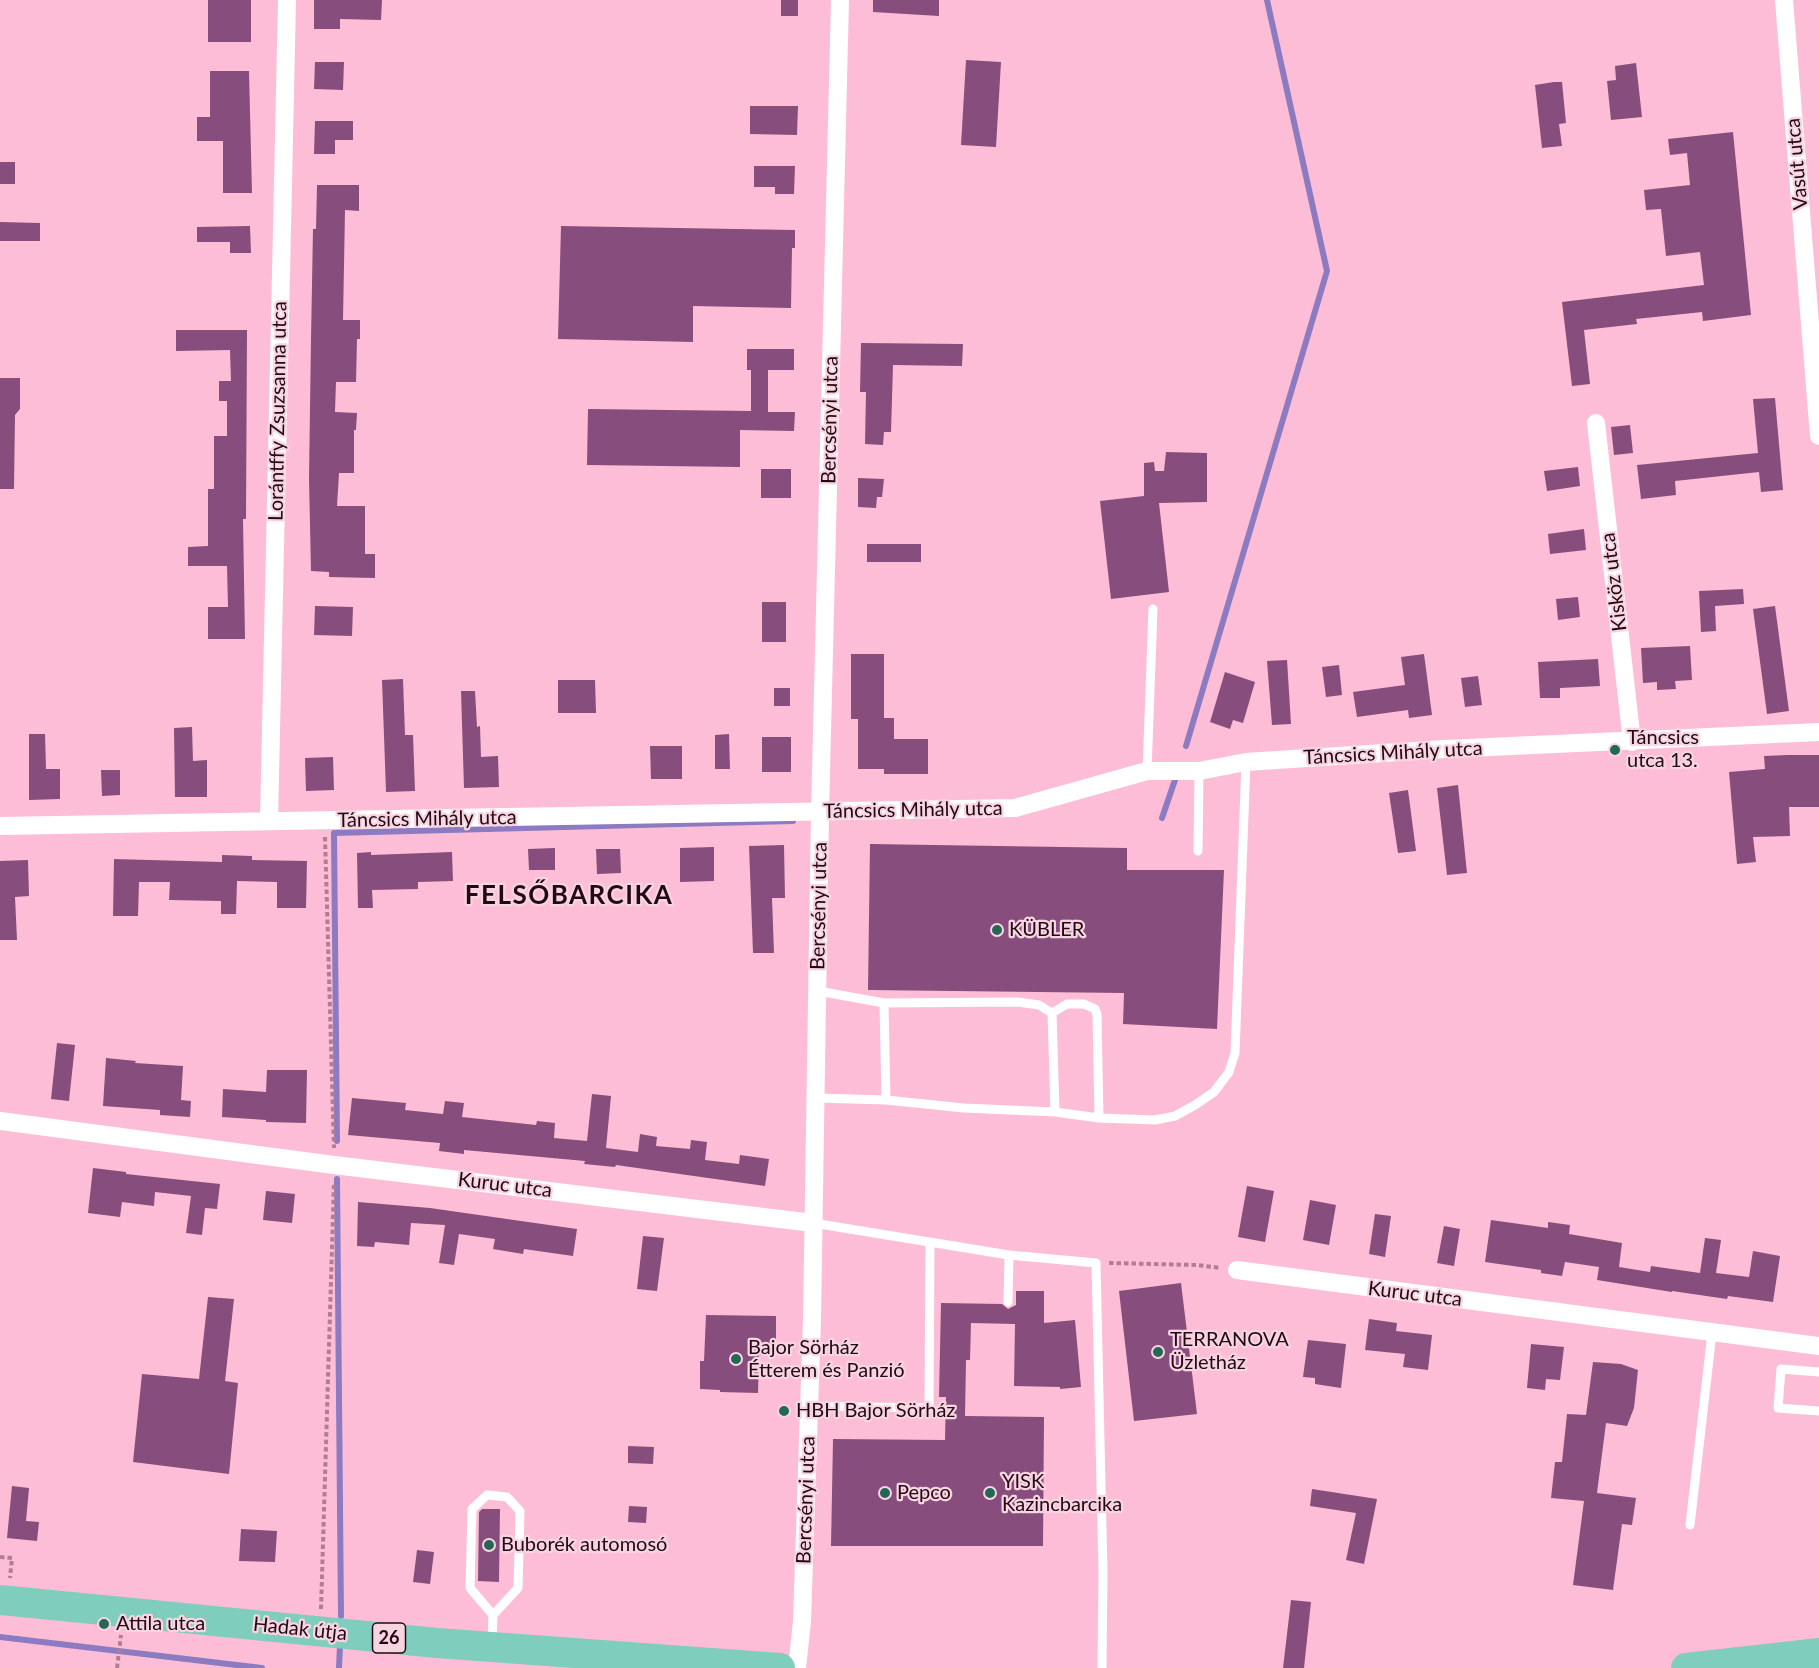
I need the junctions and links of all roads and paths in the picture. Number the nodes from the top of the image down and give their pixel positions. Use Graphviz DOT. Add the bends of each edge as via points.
graph roads {
  1 [pos="287,0"];
  2 [pos="840,0"];
  3 [pos="1784,0"];
  4 [pos="1596,423"];
  5 [pos="1819,430"];
  6 [pos="1153,609"];
  7 [pos="1819,732"];
  8 [pos="1632,742"];
  9 [pos="1246,762"];
  10 [pos="1148,771"];
  11 [pos="1199,771"];
  12 [pos="820,813"];
  13 [pos="269,821"];
  14 [pos="323,822"];
  15 [pos="0,826"];
  16 [pos="1197,851"];
  17 [pos="818,991"];
  18 [pos="884,1003"];
  19 [pos="1052,1013"];
  20 [pos="816,1098"];
  21 [pos="886,1100"];
  22 [pos="1055,1112"];
  23 [pos="1099,1118"];
  24 [pos="0,1121"];
  25 [pos="334,1165"];
  26 [pos="813,1223"];
  27 [pos="930,1243"];
  28 [pos="1009,1255"];
  29 [pos="1096,1263"];
  30 [pos="1237,1270"];
  31 [pos="1008,1302"];
  32 [pos="1712,1333"];
  33 [pos="1819,1346"];
  34 [pos="1819,1372"];
  35 [pos="809,1406"];
  36 [pos="1819,1412"];
  37 [pos="1690,1525"];
  38 [pos="0,1600"];
  39 [pos="493,1615"];
  40 [pos="320,1631"];
  41 [pos="120,1643"];
  42 [pos="491,1648"];
  43 [pos="1819,1653"];
  44 [pos="117,1668"];
  45 [pos="780,1668"];
  46 [pos="797,1668"];
  47 [pos="1102,1668"];
  48 [pos="1686,1668"];
  1 -- 13 [label="street, Lorántffy Zsuzsanna utca"];
  2 -- 12 [label="street, Bercsényi utca"];
  3 -- 5 [label="street, Vasút utca"];
  4 -- 8 [label="street, Kisköz utca"];
  6 -- 10 [label="lane"];
  7 -- 8 [label="street, Táncsics Mihály utca"];
  8 -- 9 [label="street, Táncsics Mihály utca"];
  9 -- 11 [label="street, Táncsics Mihály utca"];
  9 -- 23 [label="lane" via="1235,1053 1229,1072 1214,1092 1175,1116 1155,1120"];
  10 -- 11 [label="street, Táncsics Mihály utca"];
  10 -- 12 [label="street, Táncsics Mihály utca" via="1015,808"];
  11 -- 16 [label="lane"];
  12 -- 14 [label="street, Táncsics Mihály utca"];
  12 -- 17 [label="street, Bercsényi utca"];
  13 -- 14 [label="street, Táncsics Mihály utca"];
  13 -- 15 [label="street, Táncsics Mihály utca"];
  14 -- 25 [label="path"];
  17 -- 18 [label="lane"];
  17 -- 20 [label="street, Bercsényi utca"];
  18 -- 19 [label="lane" via="1018,1002 1039,1005"];
  18 -- 21 [label="lane"];
  19 -- 22 [label="lane"];
  19 -- 23 [label="lane" via="1067,1004 1084,1004 1095,1010"];
  20 -- 21 [label="lane"];
  20 -- 26 [label="street, Bercsényi utca"];
  21 -- 22 [label="lane"];
  22 -- 23 [label="lane"];
  24 -- 25 [label="street, Kuruc utca"];
  25 -- 26 [label="street, Kuruc utca"];
  25 -- 40 [label="path"];
  26 -- 27 [label="lane, Kuruc utca"];
  26 -- 35 [label="street, Bercsényi utca"];
  27 -- 28 [label="lane, Kuruc utca"];
  27 -- 35 [label="lane" via="929,1408"];
  28 -- 29 [label="lane, Kuruc utca"];
  28 -- 31 [label="lane"];
  29 -- 30 [label="path" via="1197,1265"];
  29 -- 47 [label="lane"];
  30 -- 32 [label="street, Kuruc utca"];
  32 -- 33 [label="street, Kuruc utca"];
  32 -- 37 [label="lane"];
  34 -- 36 [label="lane" via="1781,1369 1778,1408"];
  35 -- 46 [label="street, Bercsényi utca"];
  38 -- 40 [label="main road, Hadak útja / 26"];
  39 -- 39 [label="lane" via="518,1588 520,1511 507,1497 487,1495 472,1509 470,1588"];
  39 -- 42 [label="lane"];
  40 -- 42 [label="main road, Hadak útja / 26"];
  41 -- 44 [label="path"];
  42 -- 45 [label="main road, Hadak útja / 26"];
  43 -- 48 [label="main road"];
}
